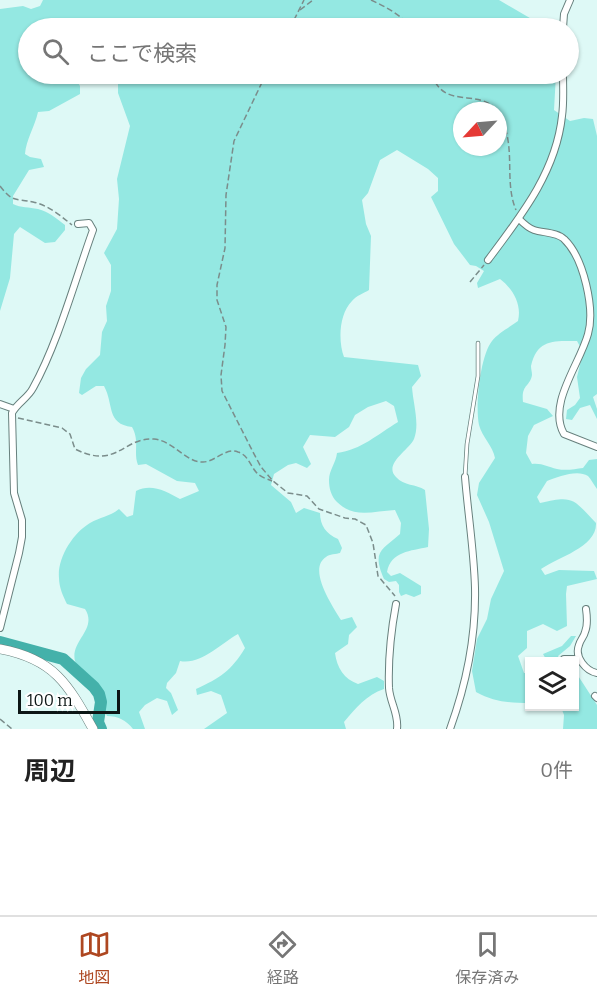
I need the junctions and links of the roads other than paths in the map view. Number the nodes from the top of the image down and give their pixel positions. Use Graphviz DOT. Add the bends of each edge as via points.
graph roads {
  1 [pos="570,0"];
  2 [pos="564,18"];
  3 [pos="563,84"];
  4 [pos="519,219"];
  5 [pos="78,224"];
  6 [pos="488,260"];
  7 [pos="478,343"];
  8 [pos="0,404"];
  9 [pos="14,408"];
  10 [pos="597,447"];
  11 [pos="465,477"];
  12 [pos="396,604"];
  13 [pos="586,609"];
  14 [pos="0,628"];
  15 [pos="0,649"];
  16 [pos="579,657"];
  17 [pos="579,659"];
  18 [pos="597,673"];
  19 [pos="93,729"];
  20 [pos="398,729"];
  21 [pos="450,729"];
  1 -- 2 [label="street"];
  3 -- 4 [label="street" via="562,115 554,151 540,185"];
  4 -- 6 [label="street"];
  4 -- 10 [label="street" via="534,230 560,236 583,273 588,288 588,333 564,389 559,420 564,434"];
  5 -- 9 [label="street" via="89,224 93,230 37,381 26,399"];
  7 -- 11 [label="lane" via="478,376"];
  8 -- 9 [label="street"];
  9 -- 14 [label="street" via="14,493 22,520 22,537"];
  11 -- 21 [label="street" via="475,610 465,675"];
  12 -- 20 [label="street" via="390,638 389,689"];
  13 -- 16 [label="street"];
  15 -- 19 [label="main road" via="31,658 52,670 69,687"];
  17 -- 18 [label="street"];
}
